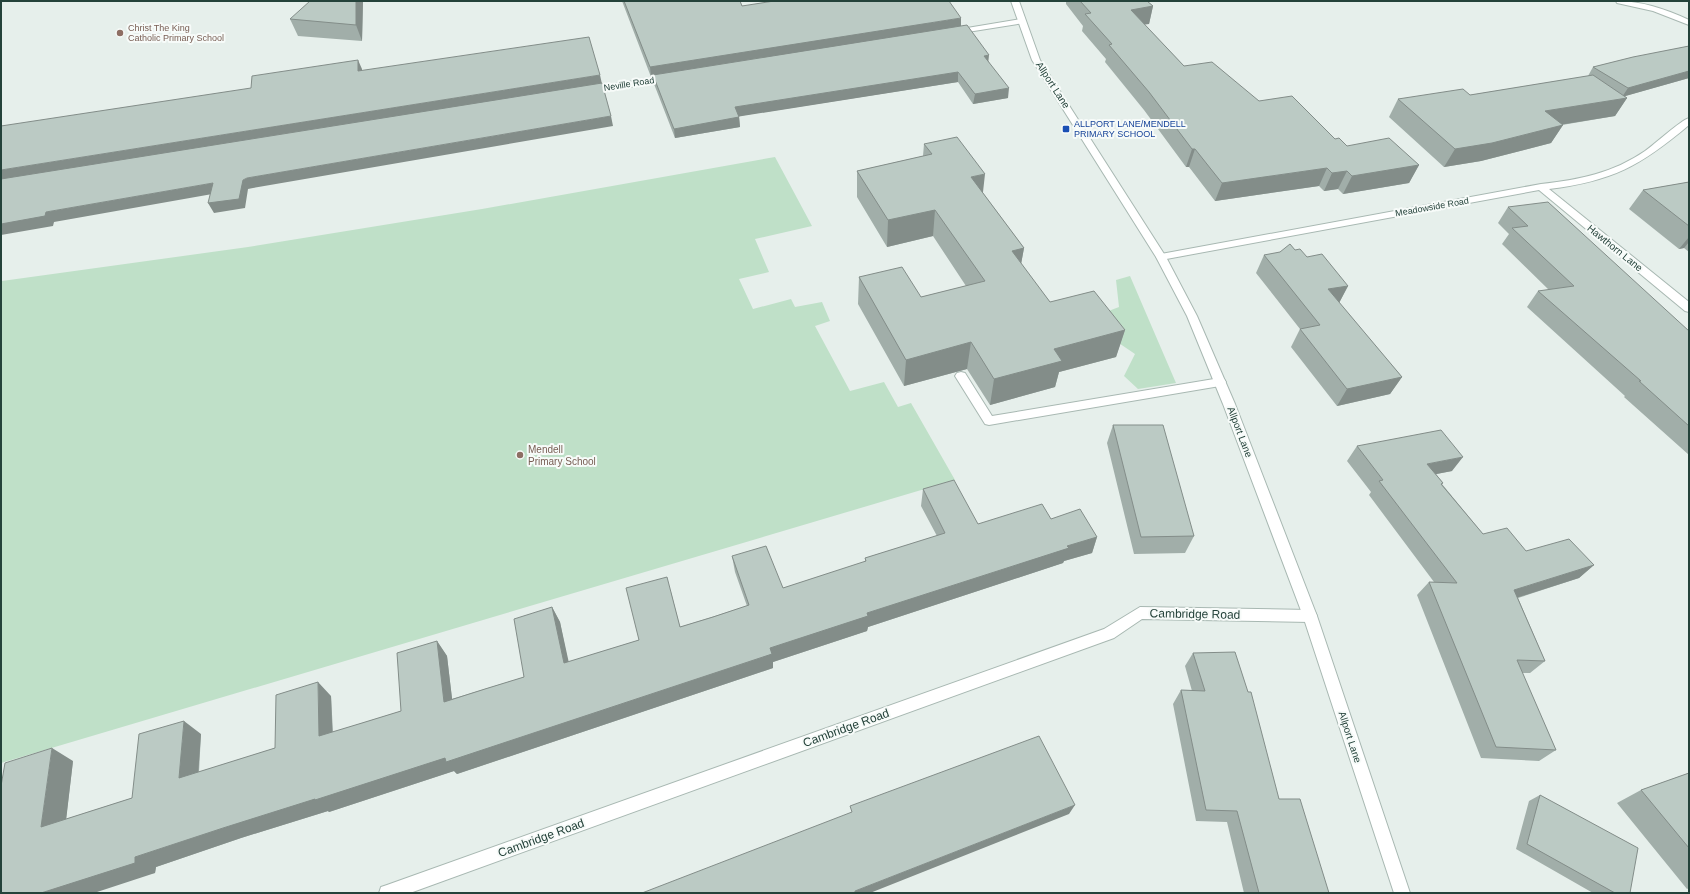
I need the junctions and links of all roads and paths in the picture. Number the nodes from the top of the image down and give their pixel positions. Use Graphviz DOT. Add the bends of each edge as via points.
graph roads {
  1 [pos="1015,1"];
  2 [pos="1620,1"];
  3 [pos="1021,21"];
  4 [pos="1689,23"];
  5 [pos="942,34"];
  6 [pos="676,77"];
  7 [pos="582,92"];
  8 [pos="1689,122"];
  9 [pos="1541,187"];
  10 [pos="1161,256"];
  11 [pos="1689,308"];
  12 [pos="961,376"];
  13 [pos="1220,382"];
  14 [pos="1310,616"];
  15 [pos="387,893"];
  16 [pos="1402,893"];
  1 -- 3 [label="street, Allport Lane"];
  2 -- 4 [label="street" via="1636,3"];
  3 -- 5 [label="street"];
  3 -- 10 [label="street, Allport Lane" via="1036,60"];
  6 -- 7 [label="street, Neville Road"];
  8 -- 9 [label="street, Meadowside Road" via="1649,153 1618,170 1581,182"];
  9 -- 10 [label="street, Meadowside Road"];
  9 -- 11 [label="street, Hawthorn Lane"];
  10 -- 13 [label="street, Allport Lane" via="1192,316"];
  12 -- 13 [label="street" via="989,421"];
  13 -- 14 [label="street, Allport Lane"];
  14 -- 15 [label="street, Cambridge Road" via="1140,613 1109,634"];
  14 -- 16 [label="street, Allport Lane"];
}
